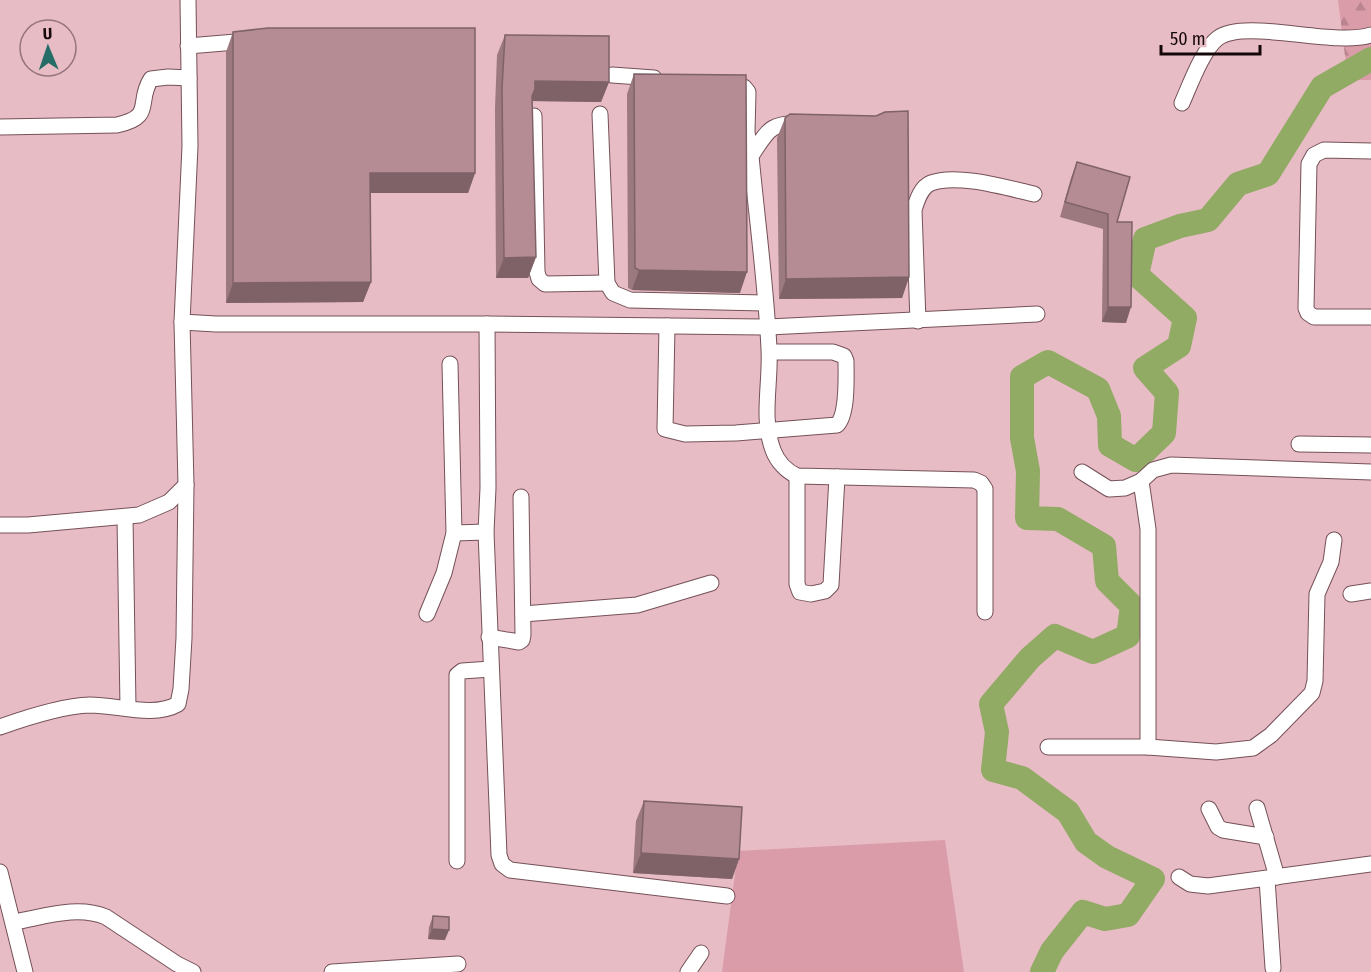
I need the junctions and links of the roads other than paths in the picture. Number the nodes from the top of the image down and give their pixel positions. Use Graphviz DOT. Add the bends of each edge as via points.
graph roads {
  1 [pos="188,0"];
  2 [pos="1371,35"];
  3 [pos="268,38"];
  4 [pos="188,46"];
  5 [pos="612,75"];
  6 [pos="189,78"];
  7 [pos="669,79"];
  8 [pos="714,83"];
  9 [pos="1182,103"];
  10 [pos="600,114"];
  11 [pos="534,116"];
  12 [pos="822,125"];
  13 [pos="0,127"];
  14 [pos="1371,151"];
  15 [pos="752,156"];
  16 [pos="1034,194"];
  17 [pos="607,283"];
  18 [pos="765,303"];
  19 [pos="1037,314"];
  20 [pos="1371,317"];
  21 [pos="918,321"];
  22 [pos="182,322"];
  23 [pos="487,324"];
  24 [pos="667,326"];
  25 [pos="768,327"];
  26 [pos="770,352"];
  27 [pos="450,364"];
  28 [pos="769,431"];
  29 [pos="1299,444"];
  30 [pos="1371,445"];
  31 [pos="1082,472"];
  32 [pos="1371,472"];
  33 [pos="797,476"];
  34 [pos="837,477"];
  35 [pos="1141,481"];
  36 [pos="186,485"];
  37 [pos="521,497"];
  38 [pos="125,517"];
  39 [pos="0,525"];
  40 [pos="486,532"];
  41 [pos="454,533"];
  42 [pos="1334,540"];
  43 [pos="711,583"];
  44 [pos="1371,591"];
  45 [pos="1351,594"];
  46 [pos="985,612"];
  47 [pos="427,614"];
  48 [pos="523,614"];
  49 [pos="489,637"];
  50 [pos="491,669"];
  51 [pos="128,708"];
  52 [pos="0,727"];
  53 [pos="1048,747"];
  54 [pos="1148,747"];
  55 [pos="1257,808"];
  56 [pos="1209,809"];
  57 [pos="1266,837"];
  58 [pos="457,861"];
  59 [pos="1371,864"];
  60 [pos="0,872"];
  61 [pos="1179,877"];
  62 [pos="1272,878"];
  63 [pos="2,890"];
  64 [pos="727,897"];
  65 [pos="14,922"];
  66 [pos="701,953"];
  67 [pos="458,964"];
  68 [pos="1273,968"];
  69 [pos="26,972"];
  70 [pos="194,972"];
  71 [pos="339,972"];
  72 [pos="688,972"];
  1 -- 4 [label="street"];
  2 -- 9 [label="street" via="1329,38 1239,31 1219,37 1208,50"];
  3 -- 4 [label="street"];
  4 -- 6 [label="street"];
  5 -- 7 [label="street"];
  6 -- 13 [label="street" via="151,80 139,117 130,123"];
  6 -- 22 [label="street"];
  8 -- 15 [label="street" via="744,87 748,92 747,132"];
  10 -- 17 [label="street"];
  11 -- 17 [label="street" via="539,279 546,284"];
  12 -- 15 [label="street" via="779,124 764,136"];
  14 -- 20 [label="street" via="1324,150 1314,155 1309,164 1306,308 1314,317"];
  15 -- 18 [label="street"];
  16 -- 21 [label="street" via="975,181 945,180 930,183 919,194 914,210"];
  17 -- 18 [label="street" via="613,293 630,300"];
  18 -- 25 [label="street"];
  19 -- 21 [label="street"];
  21 -- 25 [label="street"];
  22 -- 23 [label="street"];
  22 -- 36 [label="street"];
  23 -- 24 [label="street"];
  23 -- 40 [label="street"];
  24 -- 25 [label="street"];
  24 -- 28 [label="street" via="665,429 685,434"];
  25 -- 26 [label="street"];
  26 -- 28 [label="street"];
  26 -- 28 [label="street" via="833,352 846,361 843,417 837,425"];
  27 -- 41 [label="street"];
  28 -- 33 [label="street" via="773,450 787,472"];
  29 -- 30 [label="street"];
  31 -- 35 [label="street" via="1109,489"];
  32 -- 35 [label="street" via="1171,465 1153,470"];
  33 -- 34 [label="street"];
  33 -- 34 [label="street" via="797,584 800,592 811,594 825,591 831,585"];
  34 -- 46 [label="street" via="981,483 986,489"];
  35 -- 54 [label="street" via="1148,529"];
  36 -- 38 [label="street" via="169,502"];
  36 -- 51 [label="street" via="184,638 178,704 158,710"];
  37 -- 48 [label="street"];
  38 -- 39 [label="street"];
  38 -- 51 [label="street"];
  40 -- 41 [label="street"];
  40 -- 49 [label="street"];
  41 -- 47 [label="street" via="444,573"];
  42 -- 54 [label="street" via="1331,562 1317,594 1315,681 1311,693 1253,748 1216,752"];
  43 -- 48 [label="street" via="637,605"];
  44 -- 45 [label="street"];
  48 -- 49 [label="street" via="522,640"];
  49 -- 50 [label="street"];
  50 -- 58 [label="street" via="462,671 457,675"];
  50 -- 64 [label="street" via="502,864 510,870"];
  51 -- 52 [label="street" via="66,708"];
  53 -- 54 [label="street"];
  55 -- 57 [label="street"];
  56 -- 57 [label="street" via="1223,830"];
  57 -- 62 [label="street"];
  59 -- 62 [label="street"];
  60 -- 63 [label="street"];
  61 -- 62 [label="street" via="1198,886"];
  62 -- 68 [label="street"];
  63 -- 65 [label="street"];
  65 -- 69 [label="street"];
  65 -- 70 [label="street" via="81,910 95,912"];
  66 -- 72 [label="street"];
  67 -- 71 [label="street"];
}
